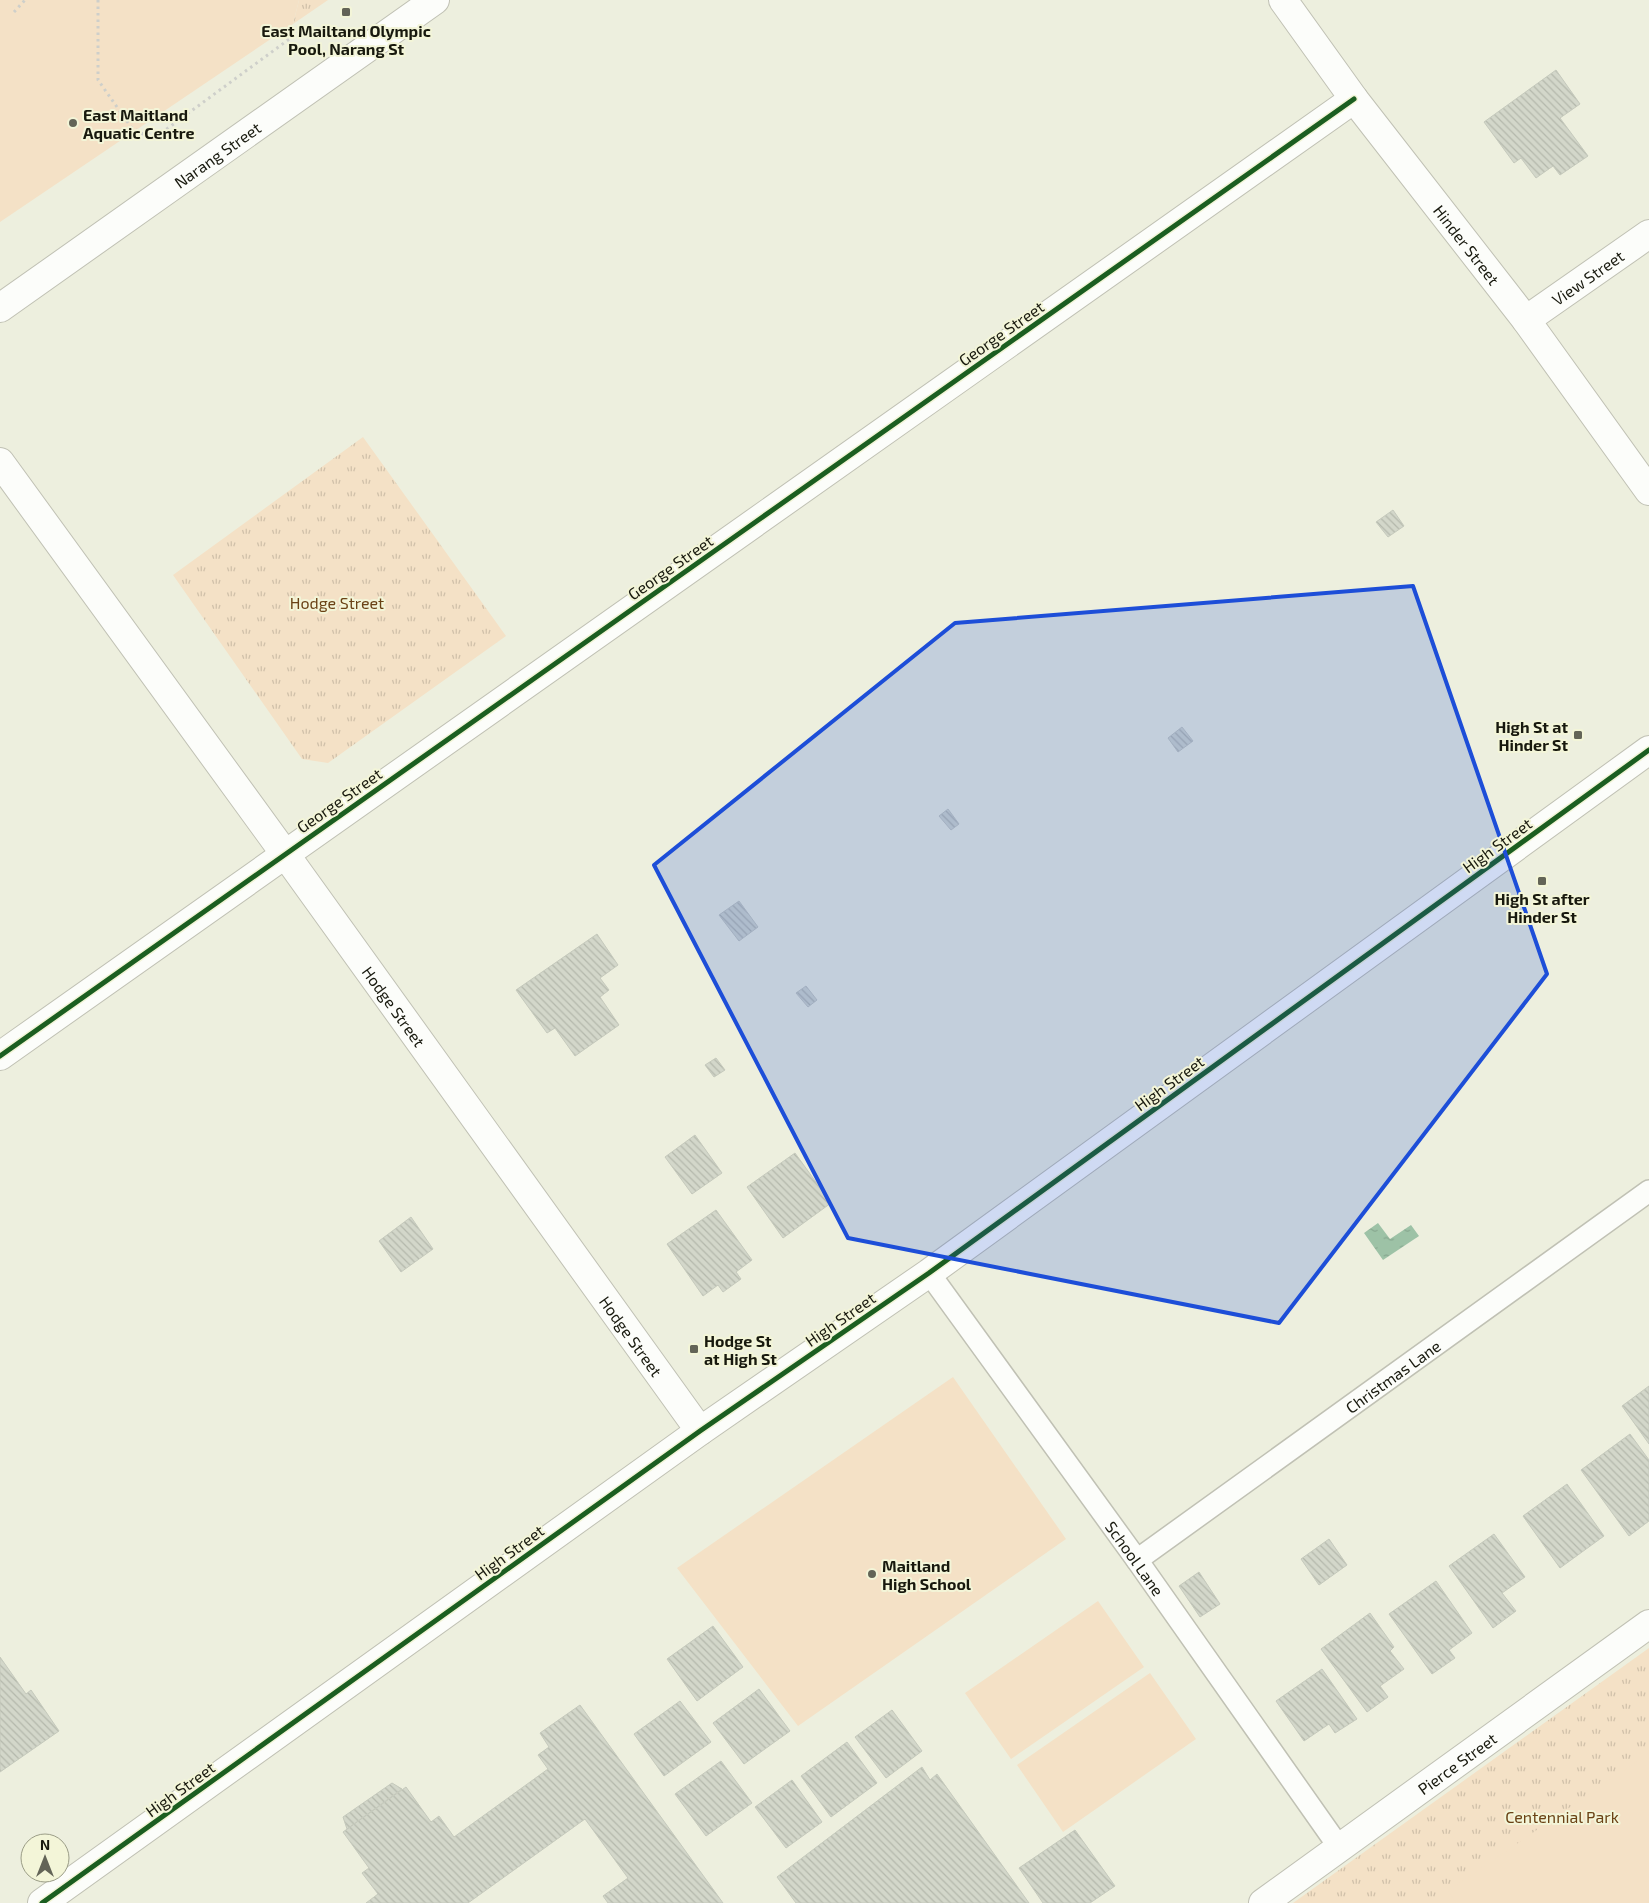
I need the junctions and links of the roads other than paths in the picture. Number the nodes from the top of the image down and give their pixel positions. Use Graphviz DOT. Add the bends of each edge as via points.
graph roads {
  1 [pos="435,0"];
  2 [pos="1283,0"];
  3 [pos="1354,99"];
  4 [pos="1649,234"];
  5 [pos="0,308"];
  6 [pos="1526,320"];
  7 [pos="0,462"];
  8 [pos="1649,492"];
  9 [pos="1649,750"];
  10 [pos="285,854"];
  11 [pos="0,1056"];
  12 [pos="1649,1191"];
  13 [pos="929,1273"];
  14 [pos="700,1431"];
  15 [pos="1137,1560"];
  16 [pos="1649,1624"];
  17 [pos="1339,1847"];
  18 [pos="42,1903"];
  19 [pos="1263,1903"];
  1 -- 5 [label="street, Narang Street"];
  2 -- 3 [label="street, Hinder Street"];
  3 -- 6 [label="street, Hinder Street"];
  3 -- 10 [label="street, George Street"];
  4 -- 6 [label="street, View Street"];
  6 -- 8 [label="street, Hinder Street"];
  7 -- 10 [label="street, Hodge Street"];
  9 -- 13 [label="street, High Street"];
  10 -- 11 [label="street, George Street"];
  10 -- 14 [label="street, Hodge Street"];
  12 -- 15 [label="lane, Christmas Lane"];
  13 -- 14 [label="street, High Street"];
  13 -- 15 [label="lane, School Lane"];
  14 -- 18 [label="street, High Street"];
  15 -- 17 [label="lane, School Lane"];
  16 -- 17 [label="street, Pierce Street"];
  17 -- 19 [label="street, Pierce Street"];
}
